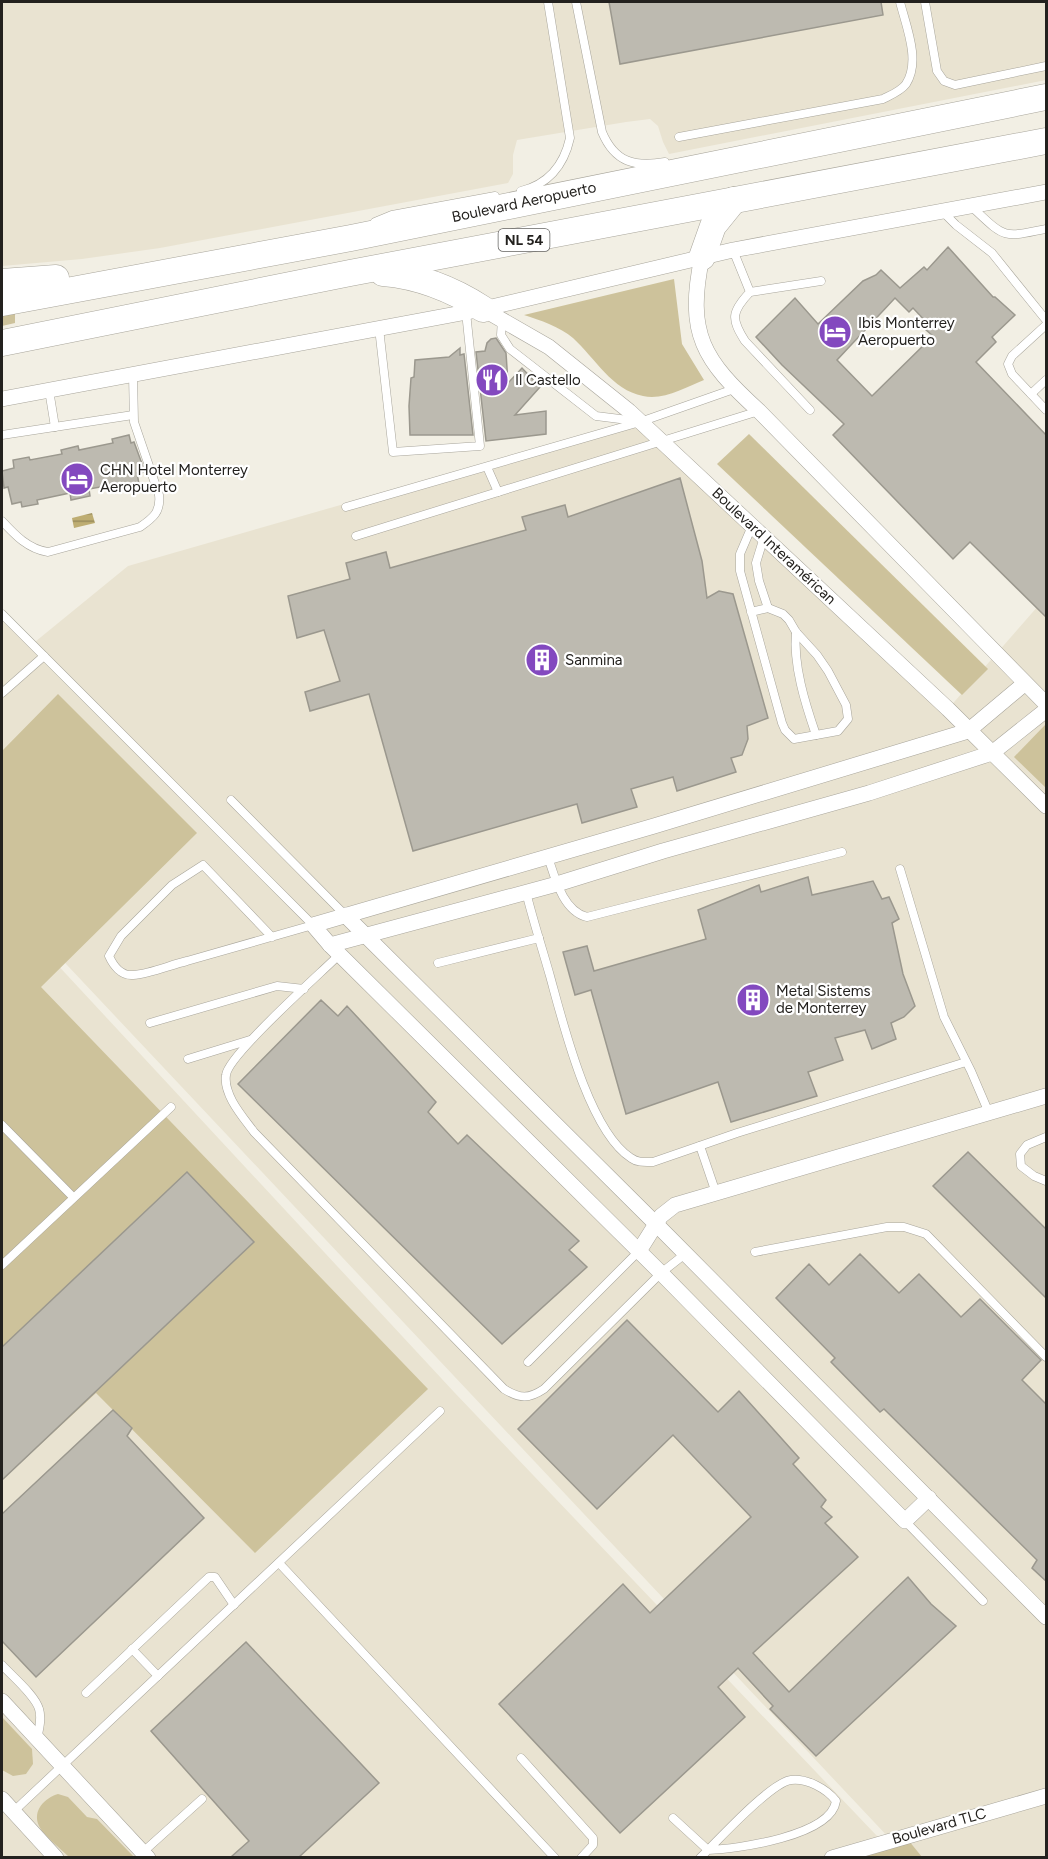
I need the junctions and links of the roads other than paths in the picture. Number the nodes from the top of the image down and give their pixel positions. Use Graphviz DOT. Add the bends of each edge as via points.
graph roads {
  1 [pos="548,2"];
  2 [pos="576,2"];
  3 [pos="900,2"];
  4 [pos="925,2"];
  5 [pos="1047,66"];
  6 [pos="1047,98"];
  7 [pos="821,134"];
  8 [pos="859,134"];
  9 [pos="679,137"];
  10 [pos="1046,141"];
  11 [pos="669,161"];
  12 [pos="514,192"];
  13 [pos="1047,192"];
  14 [pos="503,194"];
  15 [pos="734,200"];
  16 [pos="971,206"];
  17 [pos="943,212"];
  18 [pos="1047,229"];
  19 [pos="351,238"];
  20 [pos="733,250"];
  21 [pos="702,257"];
  22 [pos="350,273"];
  23 [pos="821,280"];
  24 [pos="119,281"];
  25 [pos="2,282"];
  26 [pos="750,292"];
  27 [pos="2,303"];
  28 [pos="483,313"];
  29 [pos="1047,320"];
  30 [pos="1047,326"];
  31 [pos="379,328"];
  32 [pos="2,344"];
  33 [pos="134,375"];
  34 [pos="1047,380"];
  35 [pos="734,389"];
  36 [pos="49,390"];
  37 [pos="1031,394"];
  38 [pos="2,399"];
  39 [pos="810,410"];
  40 [pos="1047,410"];
  41 [pos="759,411"];
  42 [pos="133,415"];
  43 [pos="640,422"];
  44 [pos="55,427"];
  45 [pos="2,435"];
  46 [pos="663,442"];
  47 [pos="487,467"];
  48 [pos="498,492"];
  49 [pos="346,507"];
  50 [pos="2,521"];
  51 [pos="752,525"];
  52 [pos="356,536"];
  53 [pos="764,537"];
  54 [pos="768,608"];
  55 [pos="751,612"];
  56 [pos="2,614"];
  57 [pos="796,632"];
  58 [pos="44,656"];
  59 [pos="1024,684"];
  60 [pos="2,693"];
  61 [pos="1047,704"];
  62 [pos="1047,710"];
  63 [pos="968,731"];
  64 [pos="816,735"];
  65 [pos="992,753"];
  66 [pos="231,800"];
  67 [pos="1047,806"];
  68 [pos="654,826"];
  69 [pos="663,851"];
  70 [pos="842,852"];
  71 [pos="548,857"];
  72 [pos="900,869"];
  73 [pos="557,884"];
  74 [pos="526,892"];
  75 [pos="345,915"];
  76 [pos="313,925"];
  77 [pos="365,934"];
  78 [pos="272,937"];
  79 [pos="539,938"];
  80 [pos="335,950"];
  81 [pos="438,963"];
  82 [pos="304,989"];
  83 [pos="150,1023"];
  84 [pos="252,1039"];
  85 [pos="188,1059"];
  86 [pos="966,1062"];
  87 [pos="1047,1096"];
  88 [pos="171,1107"];
  89 [pos="989,1113"];
  90 [pos="2,1125"];
  91 [pos="1047,1137"];
  92 [pos="700,1146"];
  93 [pos="1047,1181"];
  94 [pos="716,1193"];
  95 [pos="73,1197"];
  96 [pos="656,1224"];
  97 [pos="639,1251"];
  98 [pos="755,1252"];
  99 [pos="685,1254"];
  100 [pos="2,1265"];
  101 [pos="661,1273"];
  102 [pos="1047,1357"];
  103 [pos="528,1362"];
  104 [pos="440,1411"];
  105 [pos="928,1498"];
  106 [pos="905,1521"];
  107 [pos="279,1563"];
  108 [pos="983,1601"];
  109 [pos="234,1605"];
  110 [pos="1047,1617"];
  111 [pos="132,1649"];
  112 [pos="2,1665"];
  113 [pos="158,1676"];
  114 [pos="86,1693"];
  115 [pos="2,1701"];
  116 [pos="37,1740"];
  117 [pos="521,1758"];
  118 [pos="62,1767"];
  119 [pos="1047,1796"];
  120 [pos="2,1799"];
  121 [pos="202,1799"];
  122 [pos="13,1812"];
  123 [pos="673,1818"];
  124 [pos="708,1850"];
  125 [pos="145,1855"];
  126 [pos="56,1857"];
  127 [pos="555,1857"];
  128 [pos="581,1857"];
  129 [pos="700,1857"];
  130 [pos="832,1857"];
  1 -- 12 [label="lane" via="570,138 563,160 550,177 533,188"];
  2 -- 11 [label="lane" via="606,141 618,156 636,164"];
  3 -- 9 [label="lane" via="912,69 905,85 894,94"];
  4 -- 5 [label="lane" via="937,71 944,81 954,84"];
  6 -- 8 [label="highway, Boulevard Aeropuerto / NL 54"];
  7 -- 8 [label="lane"];
  8 -- 19 [label="highway, Boulevard Aeropuerto / NL 54"];
  10 -- 15 [label="highway, NL 54"];
  13 -- 16 [label="street"];
  14 -- 19 [label="lane" via="392,215"];
  15 -- 21 [label="highway" via="713,226"];
  15 -- 22 [label="highway, NL 54"];
  16 -- 17 [label="street"];
  16 -- 18 [label="lane" via="1006,235"];
  17 -- 20 [label="street"];
  17 -- 29 [label="lane" via="992,253"];
  19 -- 24 [label="highway, Boulevard Aeropuerto / NL 54"];
  20 -- 21 [label="street"];
  20 -- 26 [label="lane"];
  21 -- 28 [label="street"];
  21 -- 35 [label="street" via="695,288 702,345"];
  22 -- 28 [label="highway" via="412,277 449,290"];
  22 -- 32 [label="highway, NL 54"];
  23 -- 26 [label="lane"];
  24 -- 25 [label="highway" via="57,278"];
  24 -- 27 [label="highway, Boulevard Aeropuerto / NL 54"];
  26 -- 39 [label="lane" via="734,312 739,332"];
  28 -- 31 [label="street"];
  28 -- 31 [label="lane" via="480,446 393,452"];
  28 -- 43 [label="street, Boulevard Interamérican" via="549,346"];
  28 -- 43 [label="lane" via="510,349 596,416"];
  30 -- 37 [label="lane" via="1008,364"];
  31 -- 33 [label="street"];
  33 -- 36 [label="street"];
  33 -- 42 [label="lane"];
  34 -- 37 [label="lane"];
  35 -- 41 [label="street"];
  35 -- 43 [label="lane"];
  36 -- 38 [label="street"];
  36 -- 44 [label="lane"];
  37 -- 40 [label="lane"];
  41 -- 46 [label="lane"];
  41 -- 59 [label="street"];
  42 -- 44 [label="lane"];
  42 -- 50 [label="lane" via="159,495 158,512 151,520 140,527 48,552 24,543"];
  43 -- 46 [label="street, Boulevard Interamérican"];
  43 -- 47 [label="lane"];
  44 -- 45 [label="lane"];
  46 -- 48 [label="lane"];
  46 -- 51 [label="street, Boulevard Interamérican"];
  47 -- 48 [label="lane"];
  47 -- 49 [label="lane"];
  48 -- 52 [label="lane"];
  51 -- 53 [label="street, Boulevard Interamérican"];
  51 -- 55 [label="lane" via="739,563"];
  53 -- 54 [label="lane" via="756,563"];
  53 -- 63 [label="street, Boulevard Interamérican"];
  54 -- 55 [label="lane"];
  54 -- 57 [label="lane" via="783,614"];
  55 -- 64 [label="lane" via="785,730 794,739"];
  56 -- 58 [label="lane"];
  57 -- 64 [label="lane" via="794,650"];
  57 -- 64 [label="lane" via="818,655 848,713 838,731"];
  58 -- 60 [label="lane"];
  58 -- 76 [label="lane"];
  59 -- 61 [label="street"];
  59 -- 63 [label="street"];
  62 -- 65 [label="street"];
  63 -- 65 [label="street, Boulevard Interamérican"];
  63 -- 68 [label="street"];
  65 -- 67 [label="street, Boulevard Interamérican"];
  65 -- 69 [label="street" via="869,793"];
  66 -- 75 [label="lane"];
  68 -- 69 [label="street"];
  68 -- 71 [label="street"];
  69 -- 73 [label="street"];
  70 -- 73 [label="lane" via="587,917 571,908"];
  71 -- 73 [label="lane"];
  71 -- 75 [label="street"];
  72 -- 86 [label="lane" via="944,1017"];
  73 -- 74 [label="street"];
  74 -- 77 [label="street"];
  74 -- 79 [label="lane"];
  75 -- 76 [label="street"];
  75 -- 77 [label="street"];
  76 -- 78 [label="lane"];
  76 -- 80 [label="street"];
  77 -- 80 [label="street"];
  77 -- 96 [label="street"];
  78 -- 78 [label="lane" via="131,975 112,964 110,956 121,936 172,885 203,865"];
  79 -- 81 [label="lane"];
  79 -- 92 [label="lane" via="572,1054 593,1106 619,1147 630,1158 653,1162"];
  80 -- 82 [label="lane"];
  80 -- 97 [label="street"];
  82 -- 83 [label="lane" via="277,986"];
  82 -- 84 [label="lane"];
  84 -- 85 [label="lane"];
  84 -- 101 [label="lane" via="235,1057 226,1072 226,1082 254,1132 514,1395 524,1398 544,1389"];
  86 -- 89 [label="lane"];
  86 -- 92 [label="lane"];
  87 -- 89 [label="street"];
  88 -- 95 [label="lane"];
  89 -- 94 [label="street"];
  90 -- 95 [label="lane"];
  91 -- 93 [label="lane" via="1027,1145 1020,1154 1021,1166"];
  92 -- 94 [label="lane"];
  94 -- 96 [label="street" via="675,1205"];
  95 -- 100 [label="lane"];
  96 -- 97 [label="street"];
  96 -- 99 [label="street"];
  97 -- 101 [label="street"];
  97 -- 103 [label="lane"];
  98 -- 102 [label="lane" via="887,1227 904,1227 926,1234"];
  99 -- 101 [label="lane"];
  99 -- 105 [label="street"];
  101 -- 106 [label="street"];
  104 -- 107 [label="lane"];
  105 -- 106 [label="street"];
  105 -- 110 [label="street"];
  106 -- 108 [label="lane"];
  107 -- 109 [label="lane"];
  107 -- 127 [label="lane"];
  109 -- 111 [label="lane" via="215,1577 208,1577"];
  109 -- 113 [label="lane"];
  111 -- 113 [label="lane"];
  111 -- 114 [label="lane"];
  112 -- 116 [label="lane" via="39,1708"];
  113 -- 118 [label="lane"];
  115 -- 116 [label="street"];
  116 -- 118 [label="street"];
  117 -- 128 [label="lane" via="593,1838 593,1845"];
  118 -- 122 [label="lane"];
  118 -- 125 [label="street"];
  119 -- 130 [label="street, Boulevard TLC"];
  120 -- 122 [label="street"];
  121 -- 125 [label="lane"];
  122 -- 126 [label="street"];
  123 -- 124 [label="lane"];
  124 -- 124 [label="lane" via="754,1845 810,1828 831,1815 836,1802 830,1794 803,1781 790,1780 780,1784"];
  124 -- 129 [label="lane"];
}
